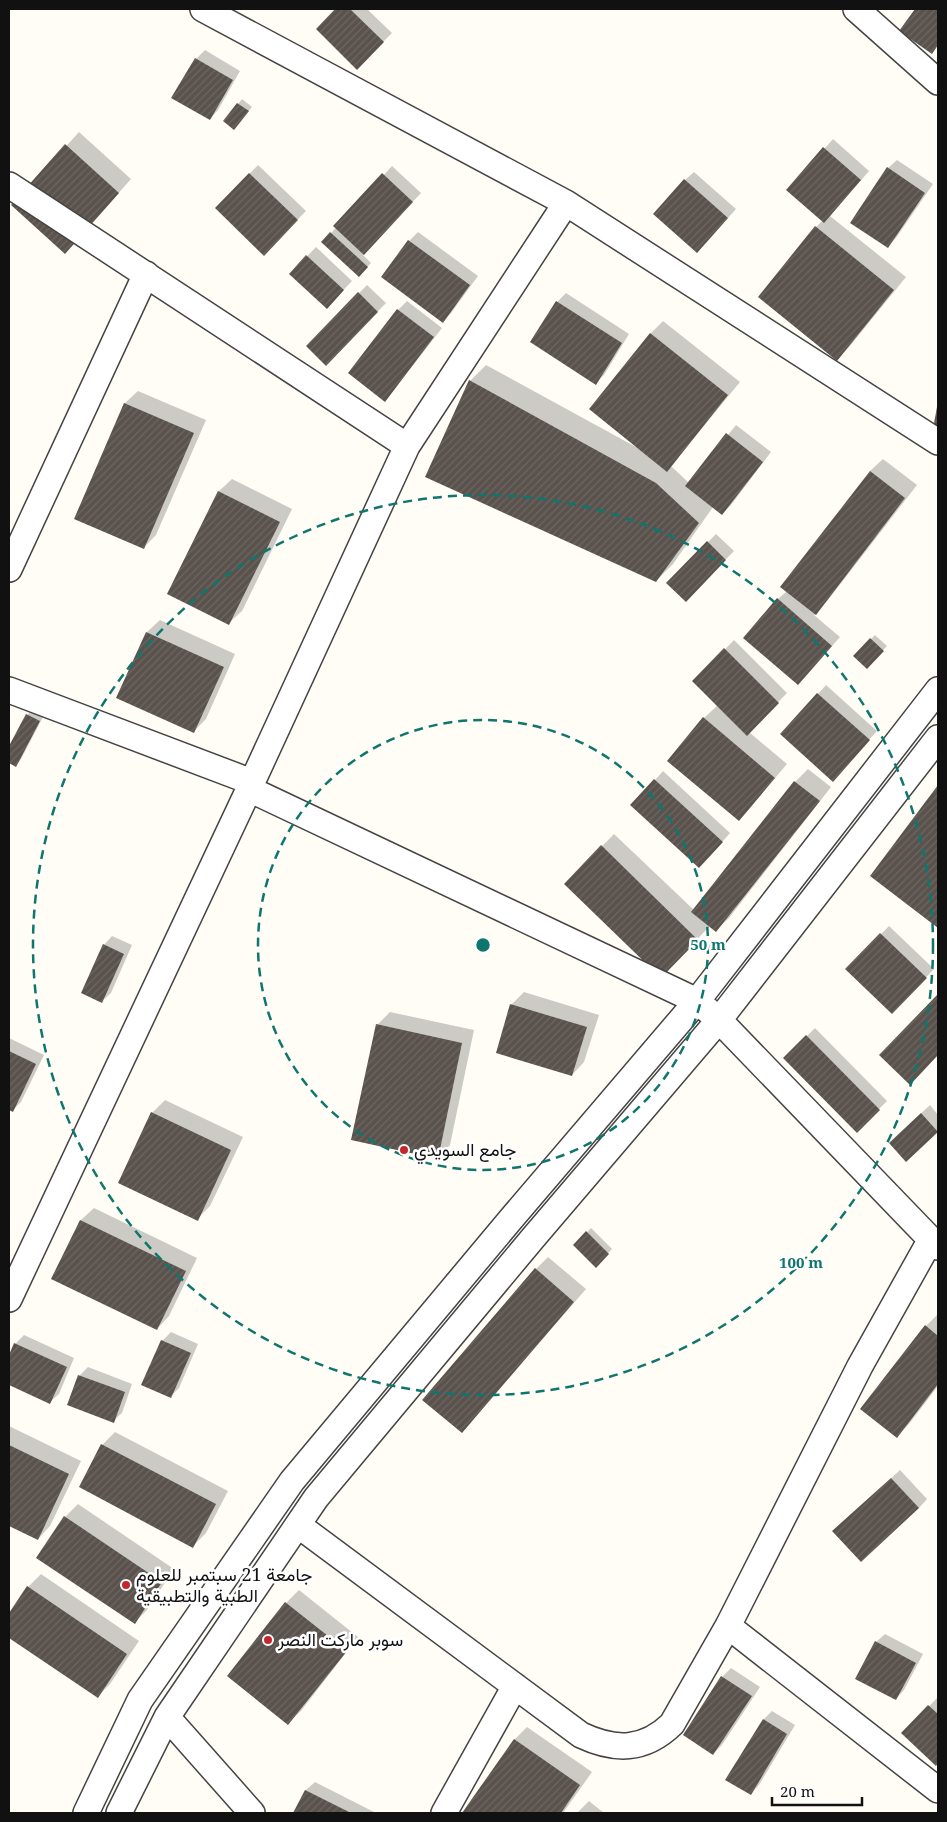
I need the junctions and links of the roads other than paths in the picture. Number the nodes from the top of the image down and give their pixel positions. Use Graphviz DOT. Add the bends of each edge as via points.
graph roads {
  1 [pos="204,9"];
  2 [pos="856,9"];
  3 [pos="938,82"];
  4 [pos="9,185"];
  5 [pos="566,203"];
  6 [pos="146,274"];
  7 [pos="938,442"];
  8 [pos="407,446"];
  9 [pos="9,569"];
  10 [pos="9,690"];
  11 [pos="938,690"];
  12 [pos="938,738"];
  13 [pos="250,785"];
  14 [pos="697,1001"];
  15 [pos="719,1020"];
  16 [pos="934,1243"];
  17 [pos="17,1260"];
  18 [pos="9,1299"];
  19 [pos="298,1525"];
  20 [pos="728,1626"];
  21 [pos="515,1686"];
  22 [pos="167,1717"];
  23 [pos="938,1790"];
  24 [pos="86,1813"];
  25 [pos="120,1813"];
  26 [pos="252,1813"];
  27 [pos="444,1813"];
  1 -- 5 [label="street"];
  2 -- 3 [label="street"];
  4 -- 6 [label="street"];
  5 -- 7 [label="street"];
  5 -- 8 [label="street"];
  6 -- 8 [label="street"];
  6 -- 9 [label="street"];
  8 -- 13 [label="street"];
  10 -- 13 [label="street"];
  11 -- 14 [label="street"];
  12 -- 15 [label="street"];
  13 -- 14 [label="street"];
  13 -- 17 [label="street"];
  14 -- 15 [label="street"];
  14 -- 24 [label="street" via="292,1481 140,1700"];
  15 -- 16 [label="street"];
  15 -- 19 [label="street" via="316,1498"];
  16 -- 20 [label="street" via="860,1366"];
  17 -- 18 [label="street"];
  19 -- 21 [label="street"];
  19 -- 22 [label="street"];
  20 -- 21 [label="street" via="672,1724 647,1742 615,1746 597,1742 581,1735"];
  20 -- 23 [label="street"];
  21 -- 27 [label="street"];
  22 -- 25 [label="street"];
  22 -- 26 [label="street"];
}
